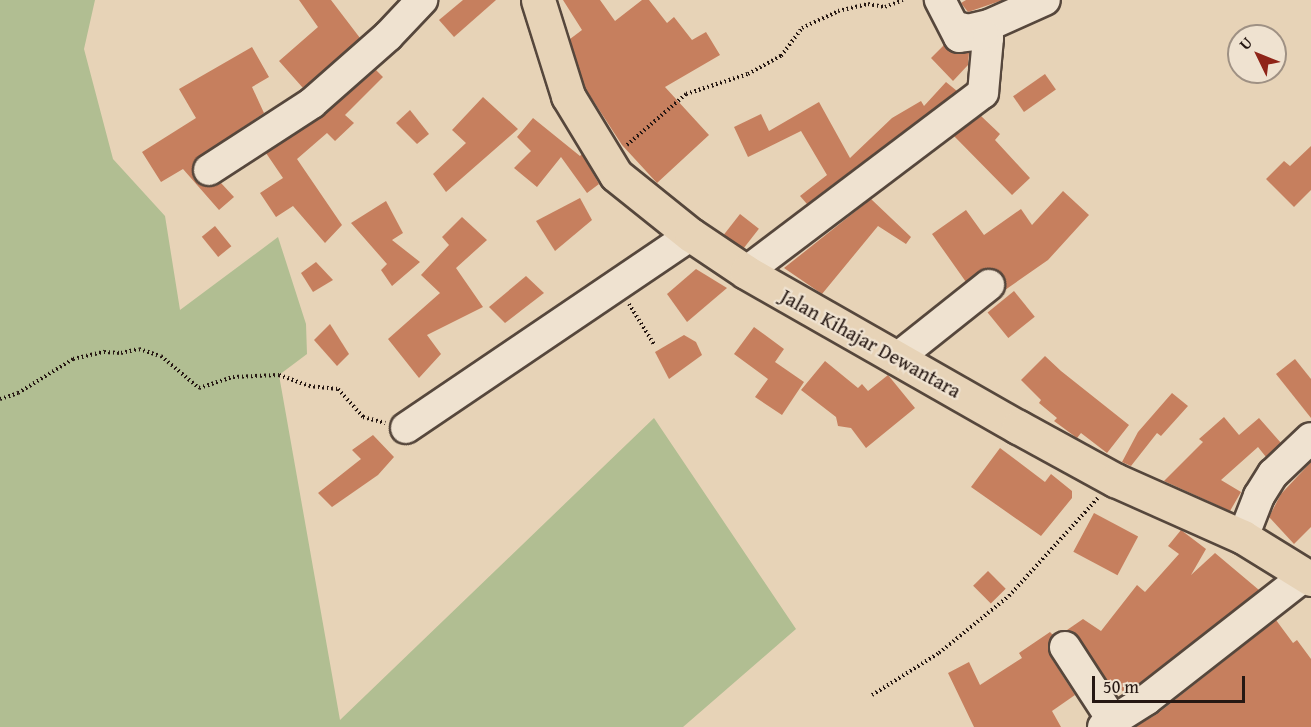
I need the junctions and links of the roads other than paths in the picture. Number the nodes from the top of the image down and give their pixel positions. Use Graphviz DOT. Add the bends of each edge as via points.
graph roads {
  1 [pos="422,0"];
  2 [pos="538,0"];
  3 [pos="1045,0"];
  4 [pos="945,12"];
  5 [pos="209,170"];
  6 [pos="691,235"];
  7 [pos="746,272"];
  8 [pos="989,285"];
  9 [pos="896,359"];
  10 [pos="406,428"];
  11 [pos="1311,438"];
  12 [pos="1243,537"];
  13 [pos="1308,577"];
  14 [pos="1065,647"];
  15 [pos="1108,724"];
  1 -- 5 [label="street" via="388,36 312,103"];
  2 -- 6 [label="main road, Jalan Kihajar Dewantara" via="568,96 616,175"];
  3 -- 4 [label="street" via="989,25 967,30"];
  4 -- 7 [label="street" via="960,38 983,34 988,38 983,93"];
  6 -- 7 [label="main road, Jalan Kihajar Dewantara"];
  6 -- 10 [label="street"];
  7 -- 9 [label="main road, Jalan Kihajar Dewantara"];
  8 -- 9 [label="street"];
  9 -- 12 [label="main road, Jalan Kihajar Dewantara" via="1114,480"];
  11 -- 12 [label="street" via="1273,474 1259,496"];
  12 -- 13 [label="main road, Jalan Kihajar Dewantara"];
  13 -- 15 [label="street" via="1146,700"];
  14 -- 15 [label="street"];
}
